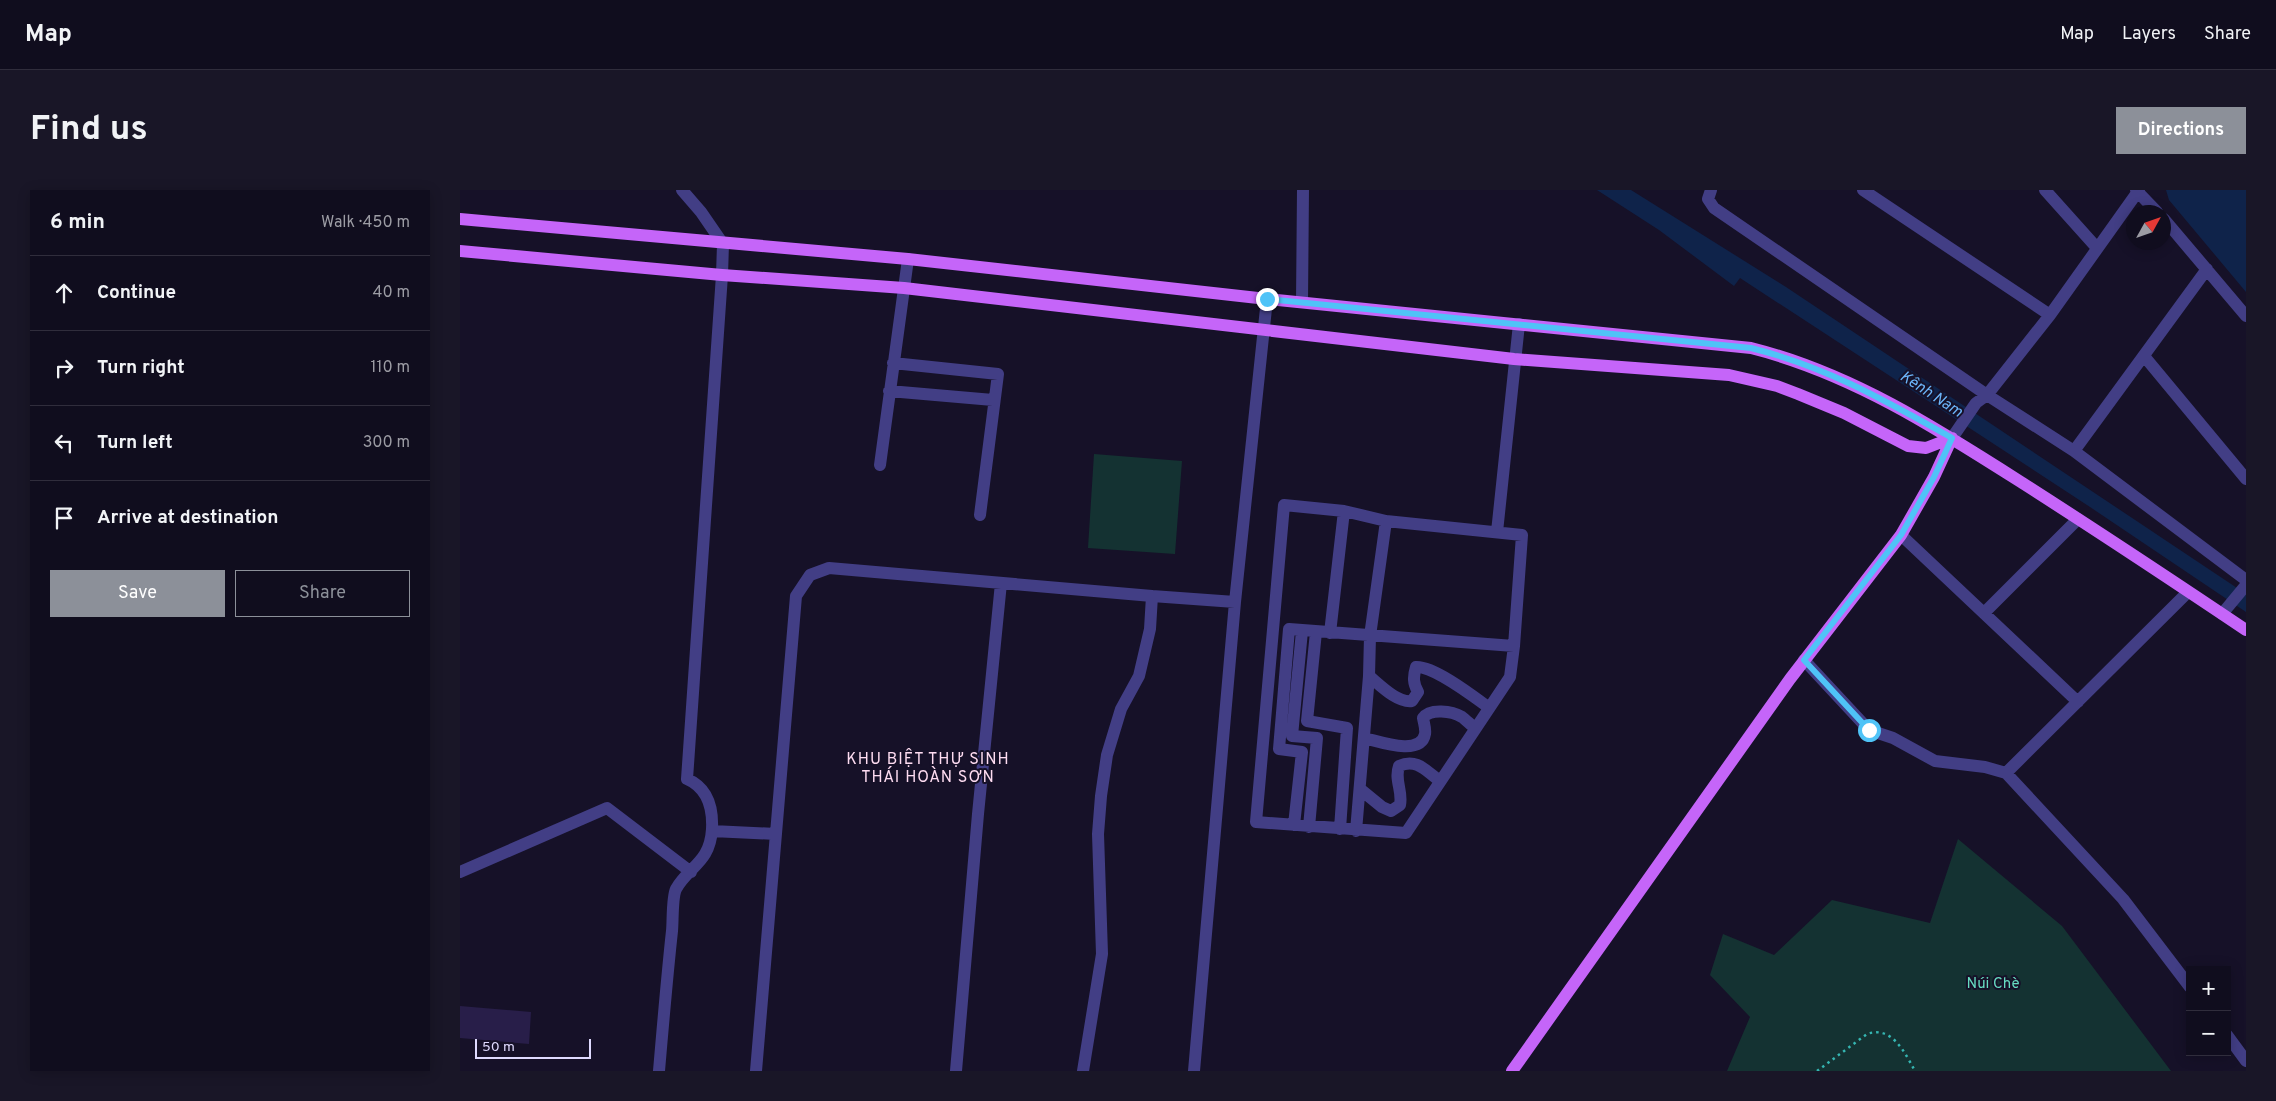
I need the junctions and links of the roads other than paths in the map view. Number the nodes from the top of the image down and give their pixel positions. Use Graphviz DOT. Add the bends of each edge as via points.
graph roads {
  1 [pos="682,190"];
  2 [pos="1303,190"];
  3 [pos="1712,190"];
  4 [pos="2045,190"];
  5 [pos="1866,191"];
  6 [pos="2138,191"];
  7 [pos="2151,205"];
  8 [pos="460,219"];
  9 [pos="2171,227"];
  10 [pos="723,244"];
  11 [pos="2097,248"];
  12 [pos="460,251"];
  13 [pos="908,259"];
  14 [pos="2207,270"];
  15 [pos="722,275"];
  16 [pos="904,288"];
  17 [pos="1267,299"];
  18 [pos="1302,302"];
  19 [pos="2050,315"];
  20 [pos="2246,316"];
  21 [pos="1519,324"];
  22 [pos="1265,331"];
  23 [pos="2144,356"];
  24 [pos="1514,359"];
  25 [pos="893,363"];
  26 [pos="889,391"];
  27 [pos="1987,394"];
  28 [pos="993,400"];
  29 [pos="1952,438"];
  30 [pos="2074,451"];
  31 [pos="880,465"];
  32 [pos="2246,480"];
  33 [pos="1344,511"];
  34 [pos="980,515"];
  35 [pos="2078,519"];
  36 [pos="1386,521"];
  37 [pos="1497,532"];
  38 [pos="1901,535"];
  39 [pos="1001,583"];
  40 [pos="2245,584"];
  41 [pos="2188,592"];
  42 [pos="1152,596"];
  43 [pos="1236,602"];
  44 [pos="1984,613"];
  45 [pos="2222,614"];
  46 [pos="1302,630"];
  47 [pos="2246,630"];
  48 [pos="1316,632"];
  49 [pos="1330,633"];
  50 [pos="1370,636"];
  51 [pos="1514,646"];
  52 [pos="1804,660"];
  53 [pos="1369,676"];
  54 [pos="2078,702"];
  55 [pos="1488,707"];
  56 [pos="1475,728"];
  57 [pos="1364,738"];
  58 [pos="2006,773"];
  59 [pos="1440,781"];
  60 [pos="1360,789"];
  61 [pos="1294,825"];
  62 [pos="1309,826"];
  63 [pos="1340,829"];
  64 [pos="712,831"];
  65 [pos="1356,831"];
  66 [pos="776,834"];
  67 [pos="460,872"];
  68 [pos="691,872"];
  69 [pos="2186,982"];
  70 [pos="2231,1040"];
  71 [pos="2246,1061"];
  72 [pos="659,1071"];
  73 [pos="756,1071"];
  74 [pos="956,1071"];
  75 [pos="1083,1071"];
  76 [pos="1194,1071"];
  77 [pos="1512,1071"];
  1 -- 10 [label="street"];
  2 -- 18 [label="street"];
  3 -- 27 [label="street" via="1708,199 1714,208"];
  4 -- 11 [label="street"];
  5 -- 19 [label="street"];
  6 -- 7 [label="street"];
  6 -- 11 [label="street"];
  8 -- 10 [label="main road"];
  9 -- 14 [label="street"];
  10 -- 13 [label="main road"];
  10 -- 15 [label="street"];
  11 -- 19 [label="street"];
  12 -- 15 [label="main road"];
  13 -- 16 [label="street"];
  13 -- 17 [label="main road"];
  14 -- 20 [label="street"];
  14 -- 23 [label="street"];
  15 -- 16 [label="main road"];
  15 -- 64 [label="street" via="687,779 704,790 712,808"];
  16 -- 22 [label="main road"];
  16 -- 25 [label="street"];
  17 -- 18 [label="main road"];
  17 -- 22 [label="street"];
  18 -- 21 [label="main road"];
  19 -- 27 [label="street"];
  21 -- 24 [label="street"];
  21 -- 29 [label="main road" via="1751,348 1778,354 1844,379"];
  22 -- 24 [label="main road"];
  22 -- 43 [label="street"];
  23 -- 30 [label="street"];
  23 -- 32 [label="street"];
  24 -- 29 [label="main road" via="1729,375 1798,394 1908,446 1926,448"];
  24 -- 37 [label="street"];
  25 -- 26 [label="street"];
  25 -- 28 [label="street" via="998,374"];
  26 -- 28 [label="street"];
  26 -- 31 [label="street"];
  27 -- 29 [label="street" via="1976,403"];
  27 -- 30 [label="street"];
  28 -- 34 [label="street"];
  29 -- 35 [label="main road"];
  29 -- 38 [label="main road"];
  30 -- 40 [label="street"];
  33 -- 36 [label="street"];
  33 -- 49 [label="street"];
  33 -- 61 [label="street" via="1284,505 1256,822"];
  35 -- 41 [label="main road"];
  35 -- 44 [label="street"];
  36 -- 37 [label="street"];
  36 -- 50 [label="street"];
  37 -- 51 [label="street" via="1522,535"];
  38 -- 44 [label="street"];
  38 -- 52 [label="main road"];
  39 -- 42 [label="street"];
  39 -- 66 [label="street" via="829,568 810,575 796,596"];
  39 -- 74 [label="street"];
  40 -- 45 [label="street"];
  41 -- 45 [label="main road"];
  41 -- 54 [label="street"];
  42 -- 43 [label="street"];
  42 -- 75 [label="street" via="1150,628 1139,676 1118,718 1107,755 1101,796 1098,834 1102,954"];
  43 -- 76 [label="street"];
  44 -- 54 [label="street"];
  45 -- 47 [label="main road"];
  46 -- 48 [label="street"];
  46 -- 61 [label="street" via="1289,630 1279,749 1302,752"];
  46 -- 62 [label="street" via="1292,736 1316,738"];
  48 -- 49 [label="street"];
  48 -- 63 [label="street" via="1307,722 1347,728"];
  49 -- 50 [label="street"];
  50 -- 51 [label="street"];
  50 -- 53 [label="street"];
  51 -- 55 [label="street" via="1510,677"];
  52 -- 58 [label="street" via="1869,730 1893,738 1935,761 1985,766"];
  52 -- 77 [label="main road"];
  53 -- 55 [label="street" via="1406,702 1412,701 1418,692 1413,675 1416,667 1424,667"];
  53 -- 57 [label="street"];
  54 -- 58 [label="street"];
  55 -- 56 [label="street"];
  56 -- 57 [label="street" via="1461,716 1433,711 1423,718 1425,736 1416,746"];
  56 -- 59 [label="street"];
  57 -- 60 [label="street"];
  58 -- 69 [label="street" via="2123,899"];
  59 -- 60 [label="street" via="1417,763 1408,762 1400,766 1396,776 1402,797 1400,805 1391,811"];
  59 -- 65 [label="street" via="1406,833"];
  60 -- 65 [label="street"];
  61 -- 62 [label="street"];
  62 -- 63 [label="street"];
  63 -- 65 [label="street"];
  64 -- 66 [label="street"];
  64 -- 68 [label="street" via="704,856"];
  66 -- 73 [label="street"];
  67 -- 68 [label="street" via="607,808"];
  68 -- 72 [label="street" via="675,890"];
  70 -- 71 [label="street"];
}
